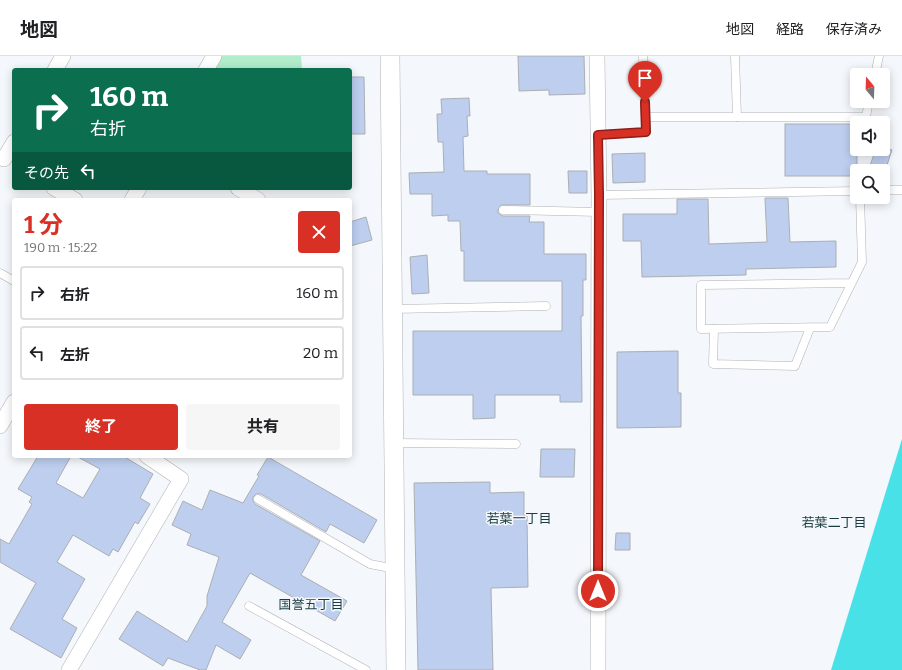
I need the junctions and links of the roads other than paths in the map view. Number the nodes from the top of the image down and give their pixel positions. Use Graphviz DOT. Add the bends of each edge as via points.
graph roads {
  1 [pos="63,56"];
  2 [pos="214,56"];
  3 [pos="390,56"];
  4 [pos="597,56"];
  5 [pos="643,56"];
  6 [pos="736,56"];
  7 [pos="879,56"];
  8 [pos="56,68"];
  9 [pos="207,68"];
  10 [pos="876,68"];
  11 [pos="868,108"];
  12 [pos="646,117"];
  13 [pos="737,117"];
  14 [pos="598,135"];
  15 [pos="12,146"];
  16 [pos="6,160"];
  17 [pos="58,190"];
  18 [pos="241,190"];
  19 [pos="890,190"];
  20 [pos="902,190"];
  21 [pos="850,191"];
  22 [pos="599,195"];
  23 [pos="72,198"];
  24 [pos="255,198"];
  25 [pos="860,204"];
  26 [pos="503,210"];
  27 [pos="599,212"];
  28 [pos="0,273"];
  29 [pos="12,280"];
  30 [pos="851,283"];
  31 [pos="546,306"];
  32 [pos="393,309"];
  33 [pos="810,328"];
  34 [pos="714,329"];
  35 [pos="12,405"];
  36 [pos="0,426"];
  37 [pos="394,443"];
  38 [pos="516,444"];
  39 [pos="150,458"];
  40 [pos="258,499"];
  41 [pos="395,569"];
  42 [pos="249,606"];
  43 [pos="69,670"];
  44 [pos="366,670"];
  45 [pos="396,670"];
  46 [pos="598,670"];
  1 -- 8 [label="street"];
  2 -- 9 [label="street"];
  3 -- 32 [label="street"];
  4 -- 14 [label="street"];
  5 -- 12 [label="lane"];
  6 -- 13 [label="lane"];
  7 -- 10 [label="lane"];
  11 -- 13 [label="lane" via="866,117"];
  12 -- 13 [label="lane"];
  12 -- 14 [label="lane" via="646,132"];
  14 -- 22 [label="street"];
  15 -- 16 [label="street"];
  17 -- 23 [label="street"];
  18 -- 24 [label="street"];
  19 -- 20 [label="lane"];
  21 -- 22 [label="lane"];
  22 -- 27 [label="street"];
  25 -- 30 [label="lane" via="862,262"];
  26 -- 27 [label="lane"];
  27 -- 46 [label="street"];
  28 -- 29 [label="lane"];
  30 -- 33 [label="lane" via="830,327"];
  30 -- 34 [label="lane" via="701,285 701,329"];
  31 -- 32 [label="lane"];
  32 -- 37 [label="street"];
  33 -- 34 [label="lane"];
  33 -- 34 [label="lane" via="795,366 713,364"];
  35 -- 36 [label="street"];
  37 -- 38 [label="lane"];
  37 -- 41 [label="street"];
  39 -- 43 [label="street" via="181,479"];
  40 -- 41 [label="lane" via="370,564"];
  41 -- 45 [label="street"];
  42 -- 44 [label="lane"];
}
